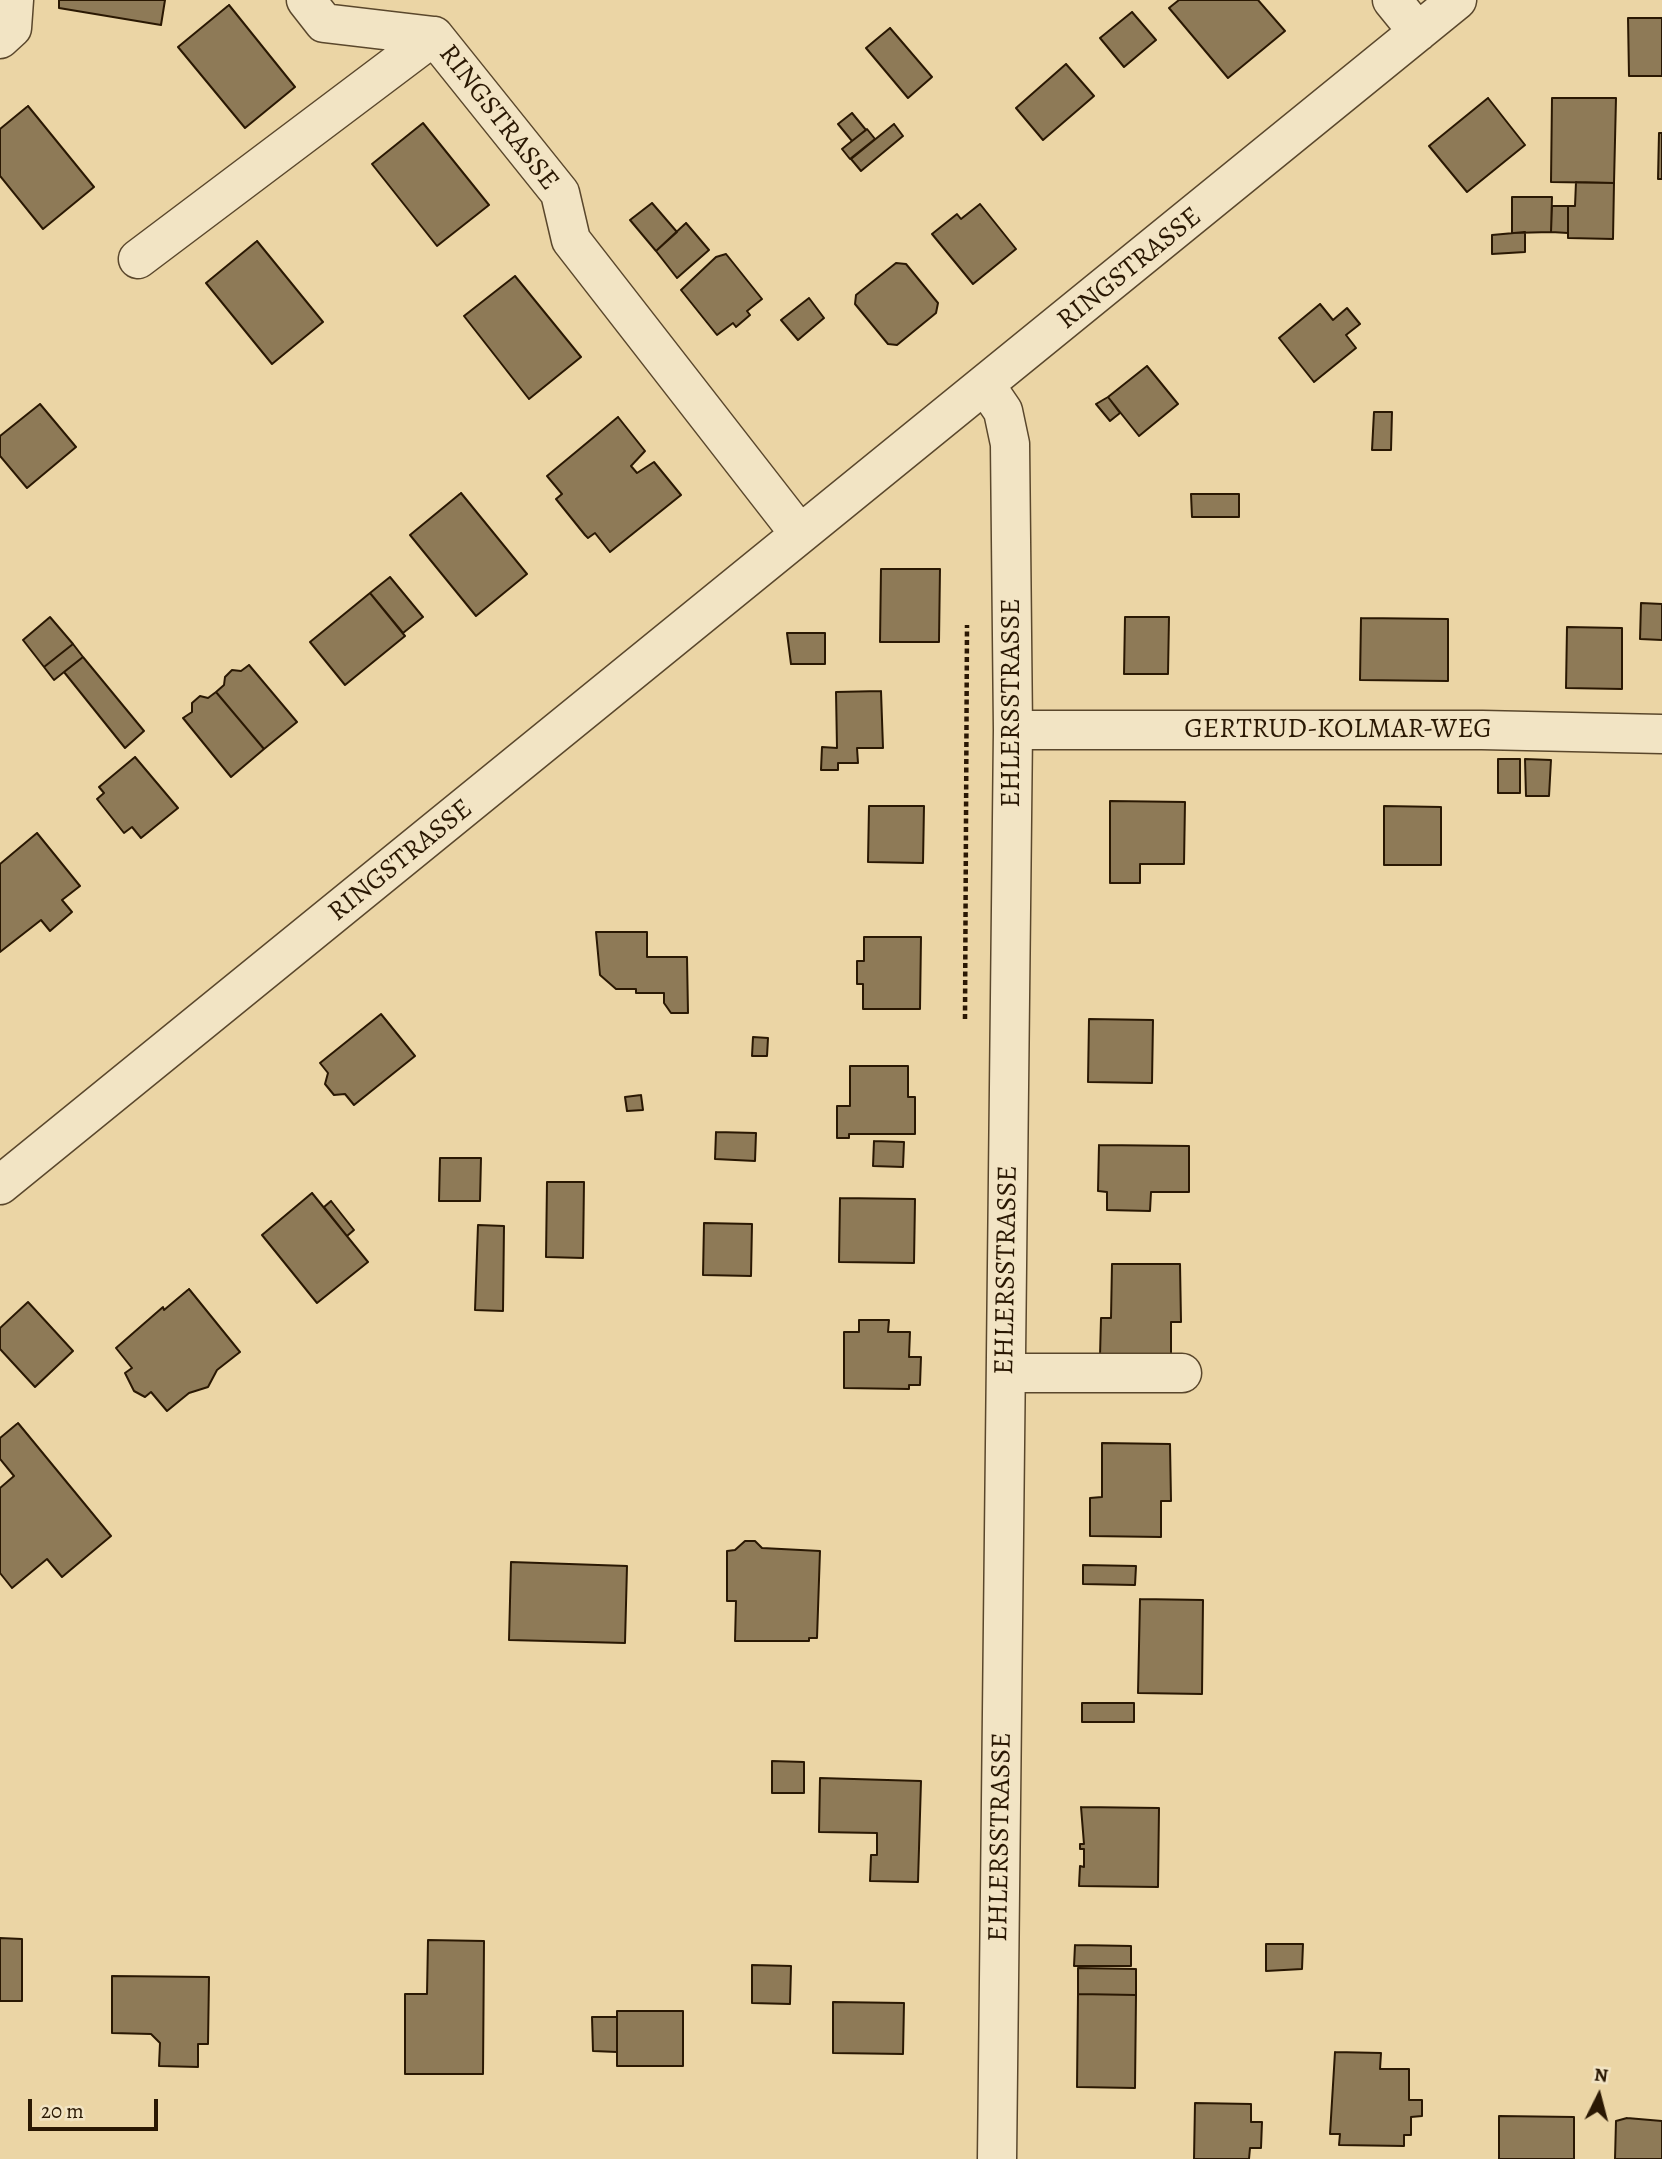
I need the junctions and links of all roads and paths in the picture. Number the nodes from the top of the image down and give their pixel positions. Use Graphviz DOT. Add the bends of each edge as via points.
graph roads {
  1 [pos="14,0"];
  2 [pos="306,0"];
  3 [pos="1392,0"];
  4 [pos="1457,0"];
  5 [pos="1418,32"];
  6 [pos="434,36"];
  7 [pos="0,39"];
  8 [pos="138,259"];
  9 [pos="986,386"];
  10 [pos="799,533"];
  11 [pos="1013,730"];
  12 [pos="1662,734"];
  13 [pos="0,1185"];
  14 [pos="1006,1373"];
  15 [pos="1182,1373"];
  16 [pos="997,2159"];
  1 -- 7 [label="street" via="12,28"];
  2 -- 6 [label="street" via="324,23"];
  3 -- 5 [label="street"];
  4 -- 5 [label="street, RINGSTRASSE"];
  5 -- 9 [label="street, RINGSTRASSE"];
  6 -- 8 [label="street, RINGSTRASSE"];
  6 -- 10 [label="street, RINGSTRASSE" via="560,193 571,240"];
  9 -- 10 [label="street, RINGSTRASSE"];
  9 -- 11 [label="street, EHLERSSTRASSE" via="1003,411 1010,444"];
  10 -- 13 [label="street, RINGSTRASSE"];
  11 -- 12 [label="street, GERTRUD-KOLMAR-WEG"];
  11 -- 14 [label="street, EHLERSSTRASSE"];
  14 -- 15 [label="street"];
  14 -- 16 [label="street, EHLERSSTRASSE"];
}
